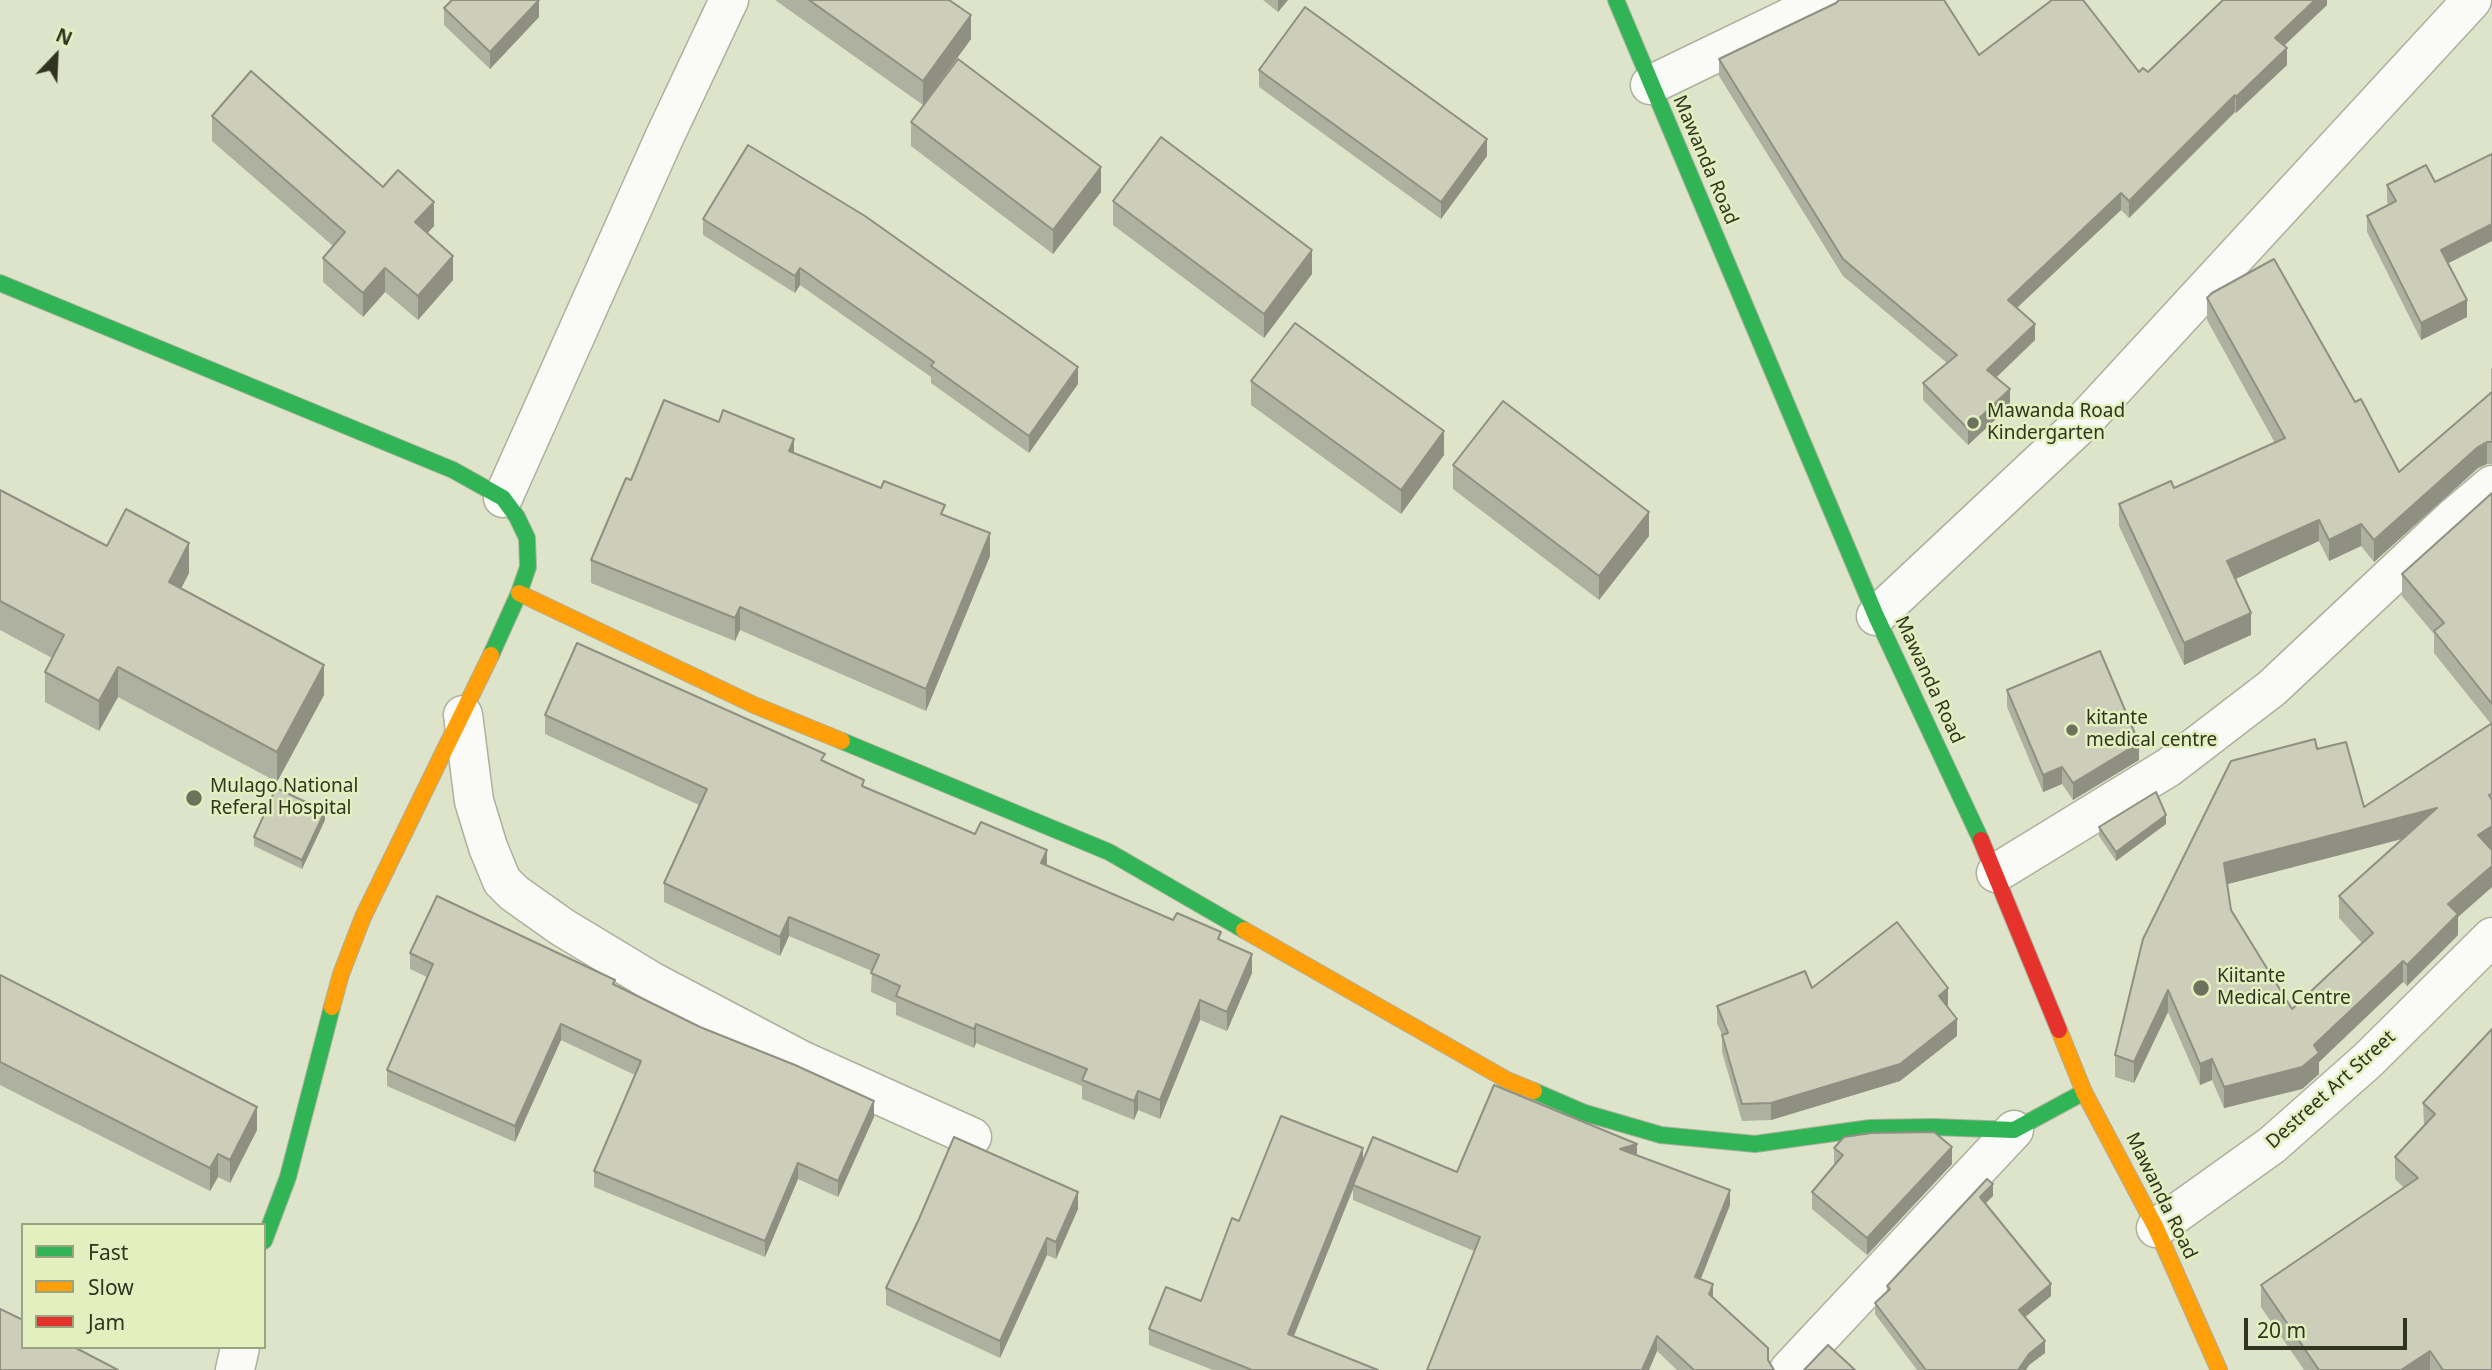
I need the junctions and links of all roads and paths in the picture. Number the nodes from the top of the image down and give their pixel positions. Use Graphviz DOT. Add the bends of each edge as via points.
graph roads {
  1 [pos="729,0"];
  2 [pos="1616,0"];
  3 [pos="1826,0"];
  4 [pos="2472,0"];
  5 [pos="1650,85"];
  6 [pos="0,283"];
  7 [pos="2492,485"];
  8 [pos="503,498"];
  9 [pos="519,593"];
  10 [pos="1876,616"];
  11 [pos="463,715"];
  12 [pos="1996,873"];
  13 [pos="2492,937"];
  14 [pos="2084,1092"];
  15 [pos="2014,1130"];
  16 [pos="972,1137"];
  17 [pos="2156,1228"];
  18 [pos="266,1236"];
  19 [pos="240,1349"];
  20 [pos="236,1370"];
  21 [pos="1789,1370"];
  22 [pos="2219,1370"];
  1 -- 8 [label="street"];
  2 -- 5 [label="street, Mawanda Road"];
  3 -- 5 [label="street"];
  4 -- 10 [label="street" via="2083,422"];
  5 -- 10 [label="street, Mawanda Road"];
  6 -- 8 [label="street" via="453,470"];
  7 -- 12 [label="street" via="2272,688 2169,767"];
  8 -- 9 [label="street" via="527,538 528,567"];
  9 -- 11 [label="street"];
  9 -- 15 [label="street" via="754,705 1109,852 1507,1080 1585,1113 1661,1135 1755,1144 1870,1128"];
  10 -- 12 [label="street, Mawanda Road"];
  11 -- 16 [label="street" via="474,800 502,881 514,893 653,982 801,1060"];
  11 -- 18 [label="street" via="363,917 341,974 288,1177"];
  12 -- 14 [label="street, Mawanda Road"];
  13 -- 17 [label="street, Destreet Art Street" via="2368,1060 2272,1145"];
  14 -- 15 [label="street"];
  14 -- 17 [label="street, Mawanda Road"];
  15 -- 21 [label="street"];
  17 -- 22 [label="street, Mawanda Road"];
  19 -- 20 [label="street"];
}
